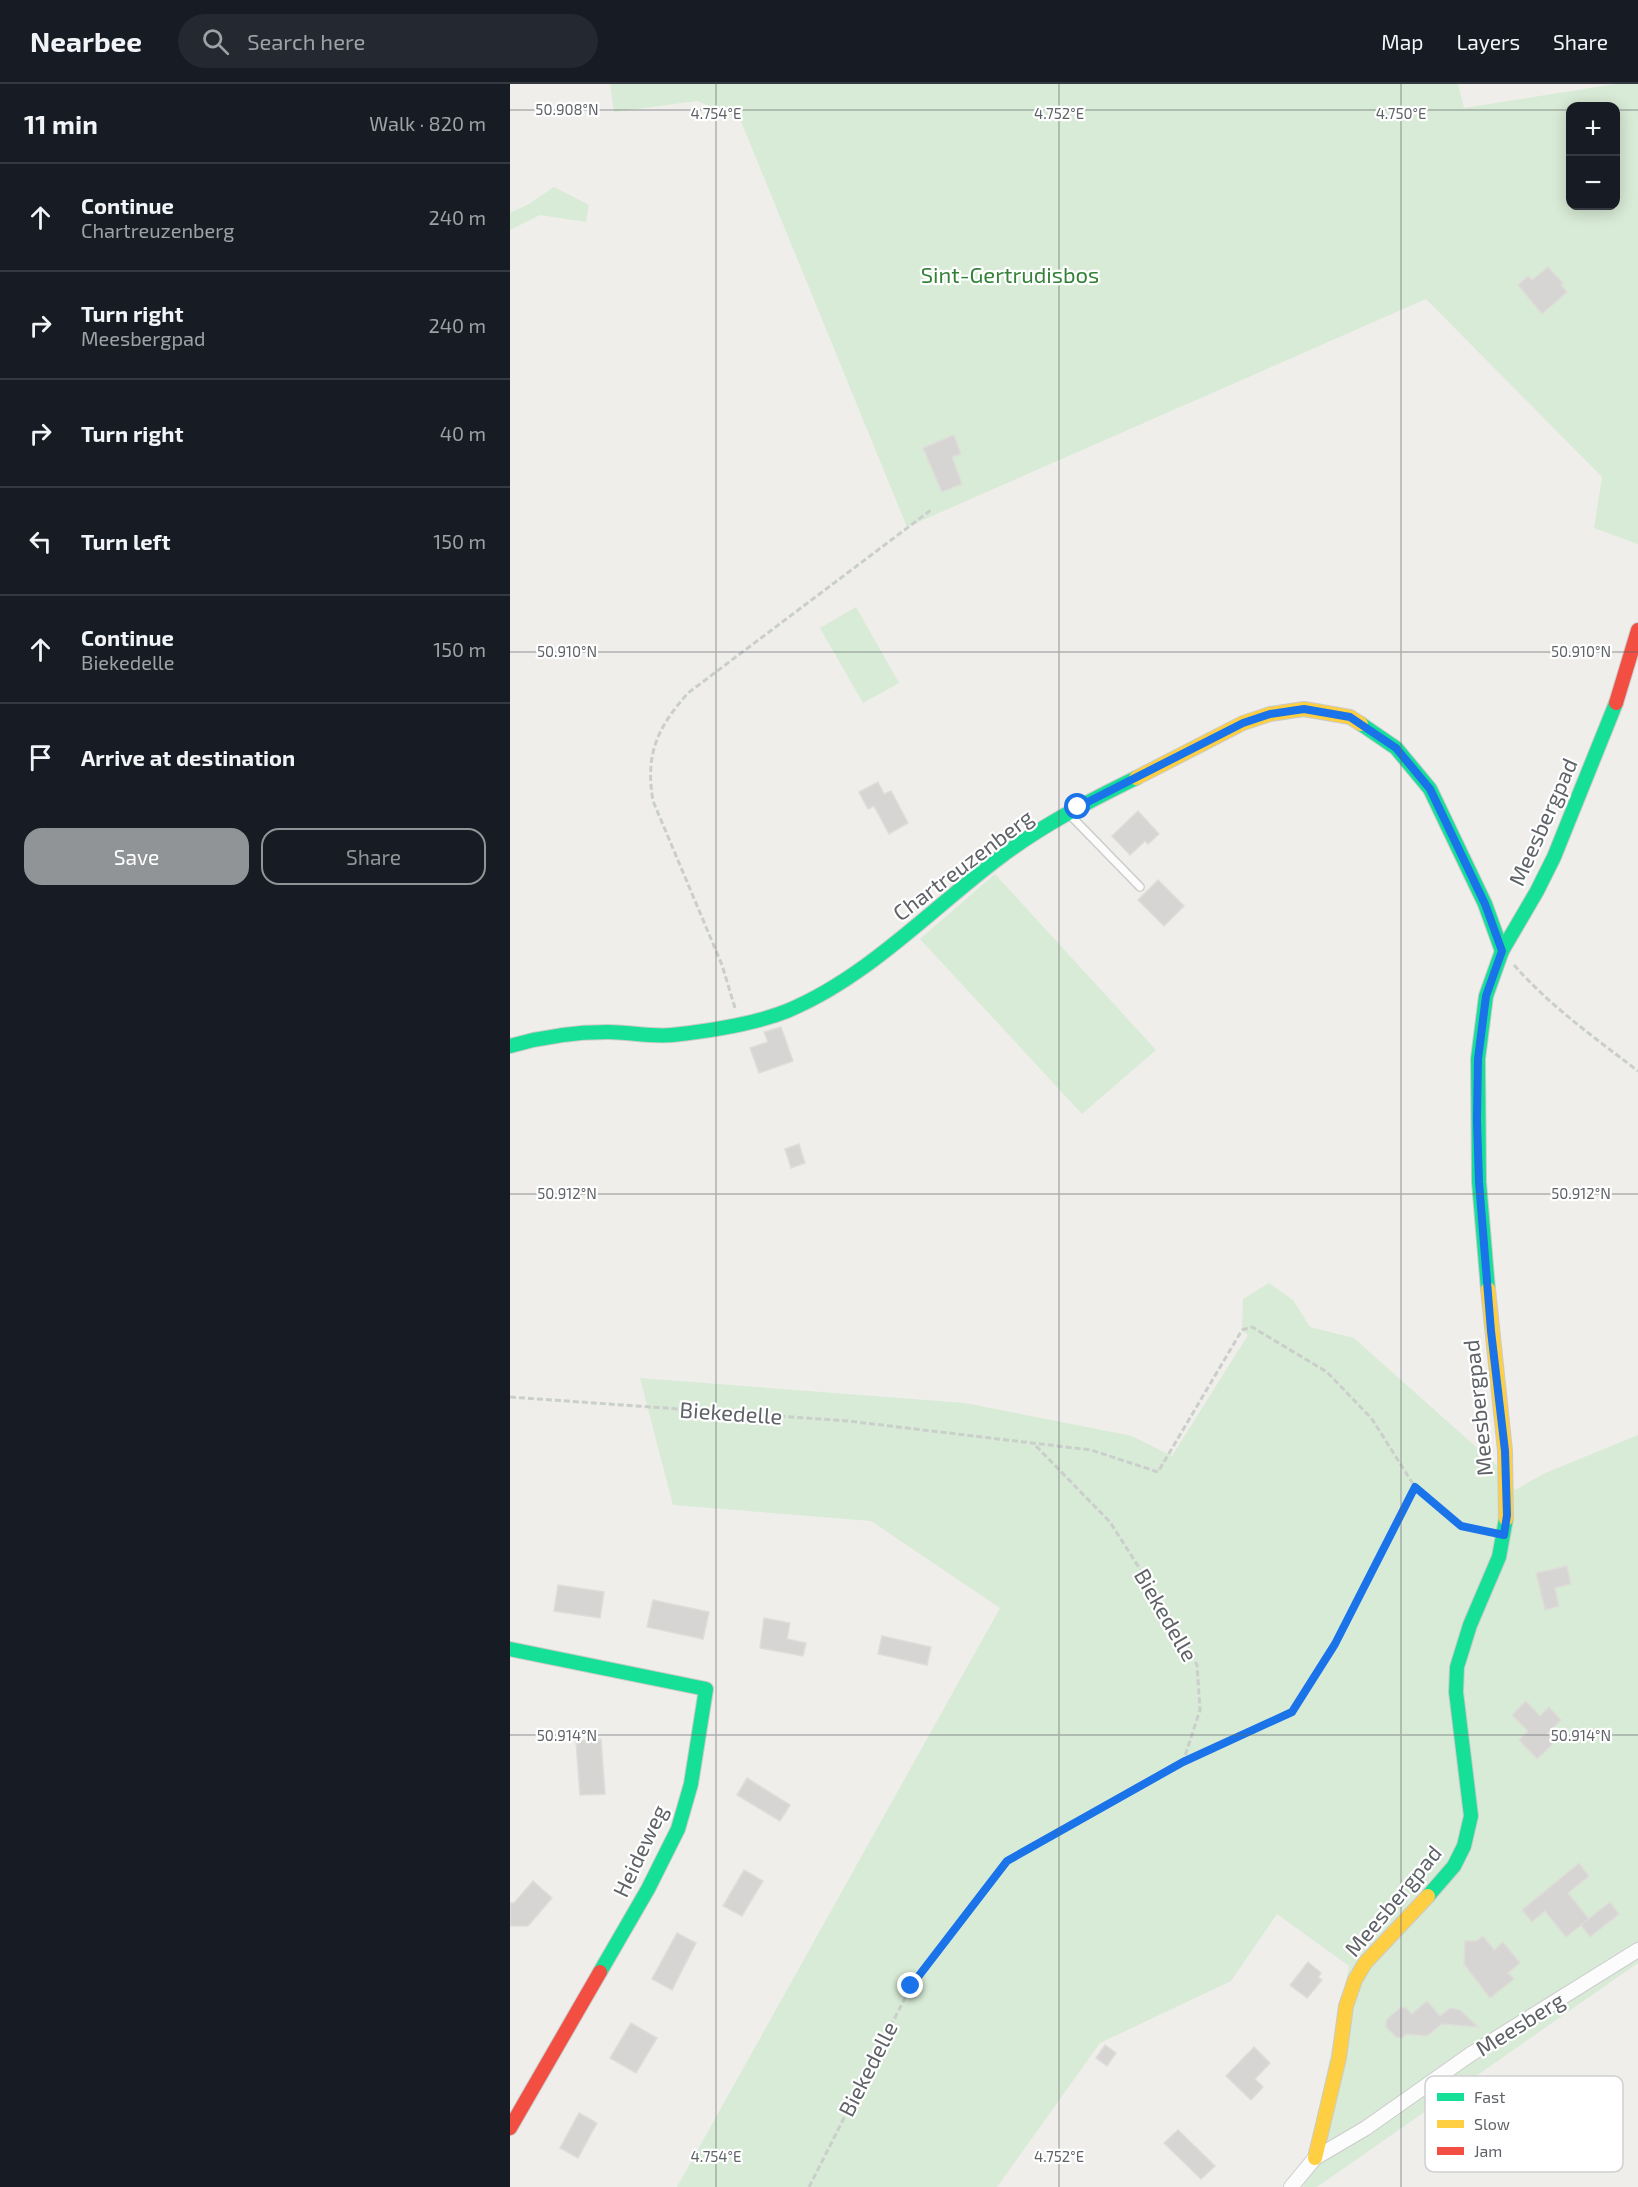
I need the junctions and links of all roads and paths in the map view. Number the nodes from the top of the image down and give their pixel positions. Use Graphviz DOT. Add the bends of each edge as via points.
graph roads {
  1 [pos="931,510"];
  2 [pos="1638,630"];
  3 [pos="1068,813"];
  4 [pos="1140,887"];
  5 [pos="1502,951"];
  6 [pos="740,1024"];
  7 [pos="510,1046"];
  8 [pos="1638,1071"];
  9 [pos="510,1397"];
  10 [pos="1035,1445"];
  11 [pos="1415,1487"];
  12 [pos="1504,1535"];
  13 [pos="510,1649"];
  14 [pos="1183,1762"];
  15 [pos="1638,1950"];
  16 [pos="1440,2076"];
  17 [pos="1425,2086"];
  18 [pos="510,2128"];
  19 [pos="1315,2158"];
  20 [pos="809,2187"];
  21 [pos="1291,2187"];
  1 -- 6 [label="path" via="688,693 659,733 649,778 653,801 722,965"];
  2 -- 5 [label="street, Meesbergpad" via="1615,705 1554,857"];
  3 -- 4 [label="lane"];
  3 -- 5 [label="street, Chartreuzenberg" via="1243,723 1304,709 1350,717 1396,748 1430,789 1485,904"];
  3 -- 6 [label="street, Chartreuzenberg" via="1000,857 840,984 786,1011"];
  5 -- 8 [label="path" via="1533,986"];
  5 -- 12 [label="street, Meesbergpad" via="1486,996 1478,1059 1477,1120 1491,1331 1505,1451"];
  6 -- 7 [label="street, Chartreuzenberg" via="670,1035 606,1032 538,1038"];
  9 -- 10 [label="path, Biekedelle" via="848,1421"];
  10 -- 11 [label="path" via="1091,1450 1158,1472 1242,1330 1252,1327 1326,1372 1372,1419"];
  10 -- 14 [label="path, Biekedelle" via="1110,1522 1197,1665 1200,1710"];
  11 -- 12 [label="path" via="1461,1526"];
  11 -- 14 [label="path" via="1335,1644 1292,1712"];
  12 -- 19 [label="street, Meesbergpad" via="1457,1667 1456,1692 1471,1816 1468,1832 1459,1858 1439,1885 1365,1963 1355,1980 1346,2006 1339,2058"];
  13 -- 18 [label="street, Heideweg" via="706,1689 691,1784 678,1829 648,1889"];
  14 -- 20 [label="path, Biekedelle" via="1007,1861 911,1986"];
  15 -- 16 [label="street, Meesberg"];
  17 -- 19 [label="street, Meesberg"];
  19 -- 21 [label="street, Meesberg"];
}
